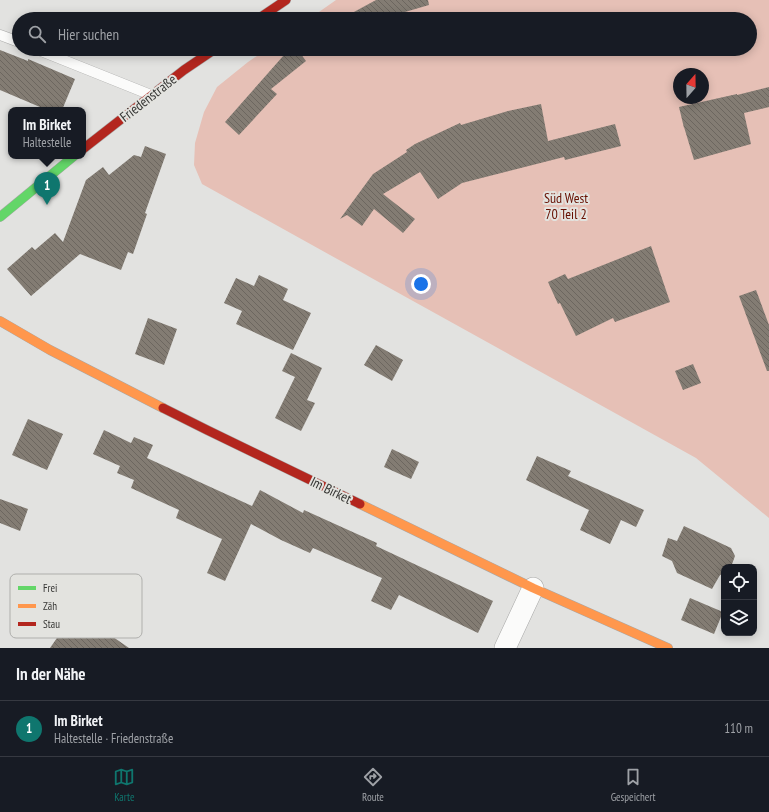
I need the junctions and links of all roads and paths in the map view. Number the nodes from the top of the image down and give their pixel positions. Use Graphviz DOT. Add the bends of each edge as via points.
graph roads {
  1 [pos="286,0"];
  2 [pos="268,12"];
  3 [pos="0,35"];
  4 [pos="12,39"];
  5 [pos="54,56"];
  6 [pos="204,56"];
  7 [pos="151,95"];
  8 [pos="86,147"];
  9 [pos="70,159"];
  10 [pos="0,217"];
  11 [pos="0,321"];
  12 [pos="533,588"];
  13 [pos="504,648"];
  14 [pos="668,648"];
  1 -- 2 [label="street"];
  3 -- 4 [label="lane"];
  5 -- 7 [label="lane"];
  6 -- 7 [label="street, Friedenstraße"];
  7 -- 8 [label="street, Friedenstraße"];
  9 -- 10 [label="street"];
  11 -- 12 [label="street, Im Birket" via="50,350 207,430"];
  12 -- 13 [label="street"];
  12 -- 14 [label="street, Im Birket"];
}
